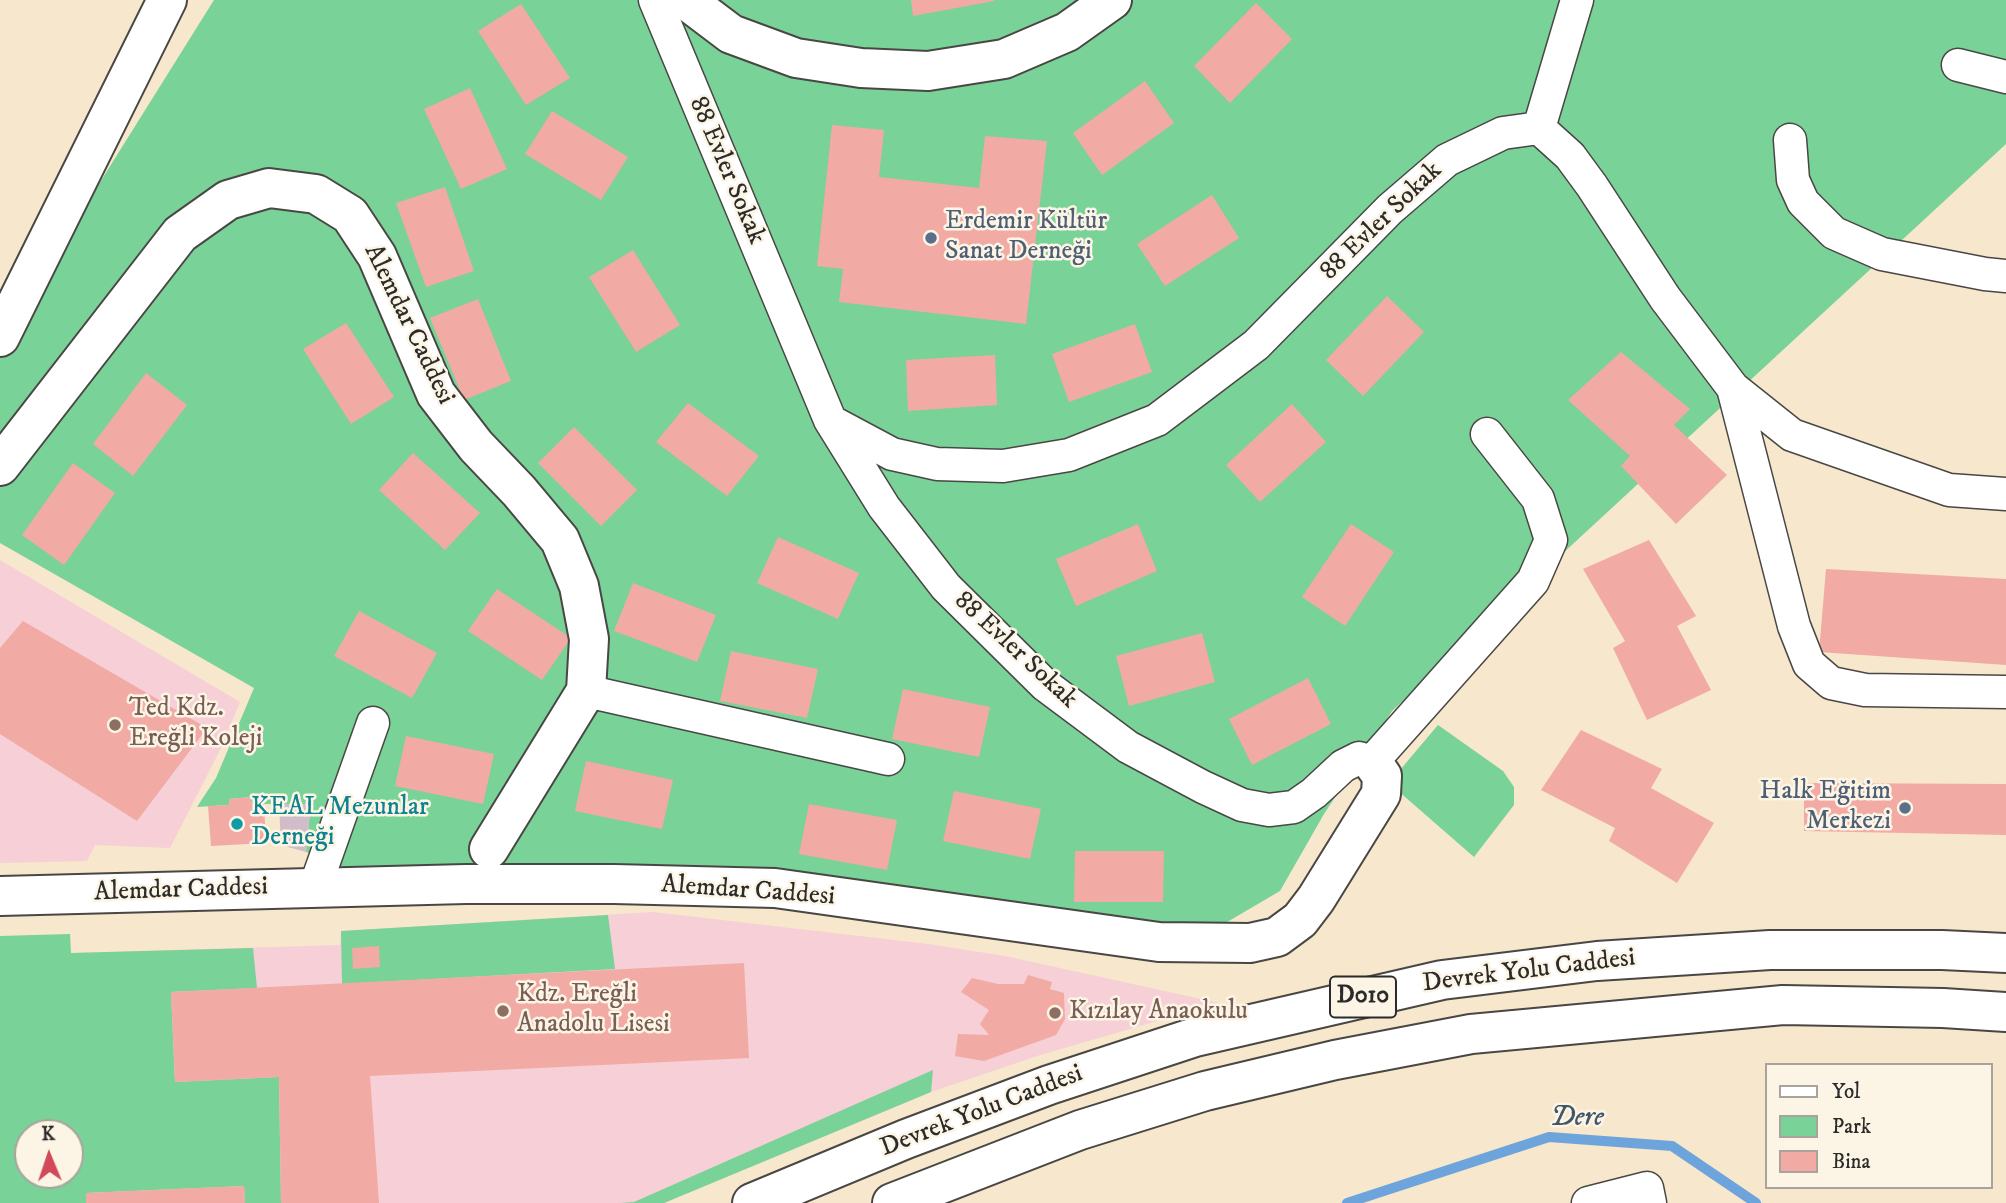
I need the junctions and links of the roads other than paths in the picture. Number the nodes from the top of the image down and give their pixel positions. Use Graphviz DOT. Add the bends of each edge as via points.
graph roads {
  1 [pos="167,0"];
  2 [pos="655,0"];
  3 [pos="686,0"];
  4 [pos="1112,0"];
  5 [pos="1577,0"];
  6 [pos="1958,65"];
  7 [pos="2006,77"];
  8 [pos="1539,128"];
  9 [pos="1790,140"];
  10 [pos="2006,276"];
  11 [pos="0,337"];
  12 [pos="1733,388"];
  13 [pos="830,420"];
  14 [pos="1488,434"];
  15 [pos="0,466"];
  16 [pos="2006,494"];
  17 [pos="586,691"];
  18 [pos="2006,692"];
  19 [pos="373,723"];
  20 [pos="888,759"];
  21 [pos="1371,762"];
  22 [pos="489,849"];
  23 [pos="315,887"];
  24 [pos="0,896"];
  25 [pos="2006,953"];
  26 [pos="2006,1012"];
  27 [pos="752,1203"];
  28 [pos="892,1203"];
  29 [pos="1588,1203"];
  30 [pos="1650,1203"];
  1 -- 11 [label="main road"];
  2 -- 13 [label="street, 88 Evler Sokak"];
  3 -- 4 [label="main road" via="731,34 796,58 861,68 928,71 1003,59 1067,32"];
  5 -- 8 [label="street"];
  6 -- 7 [label="street"];
  8 -- 12 [label="street" via="1570,156 1665,298"];
  8 -- 13 [label="street, 88 Evler Sokak" via="1503,133 1447,160 1390,209 1256,345 1157,420 1069,455 1003,466 937,464 892,454"];
  9 -- 10 [label="street" via="1793,180 1803,202 1834,233 1882,254"];
  12 -- 16 [label="street" via="1792,435 1949,490"];
  12 -- 18 [label="street" via="1794,626 1808,664 1831,683 1866,690"];
  13 -- 21 [label="street, 88 Evler Sokak" via="884,507 946,587 1045,685 1128,747 1242,805 1269,810 1294,807 1359,758"];
  14 -- 21 [label="street" via="1538,499 1551,540 1534,581"];
  15 -- 17 [label="main road, Alemdar Caddesi" via="180,234 228,200 268,187 316,194 350,215 377,256 436,394 559,540 579,586 589,639"];
  17 -- 20 [label="street"];
  17 -- 22 [label="main road, Alemdar Caddesi"];
  19 -- 23 [label="street"];
  21 -- 23 [label="main road, Alemdar Caddesi" via="1382,776 1381,794 1316,900 1277,937 1250,943 1159,942 775,888 614,884"];
  23 -- 24 [label="main road, Alemdar Caddesi"];
  25 -- 27 [label="main road, Devrek Yolu Caddesi / D010" via="1770,950 1597,961 1442,980 1195,1037 1049,1084"];
  26 -- 28 [label="main road, Devrek Yolu Caddesi / D010" via="1783,1005 1471,1034 1205,1091 1080,1129"];
  29 -- 30 [label="street" via="1647,1188"];
}
